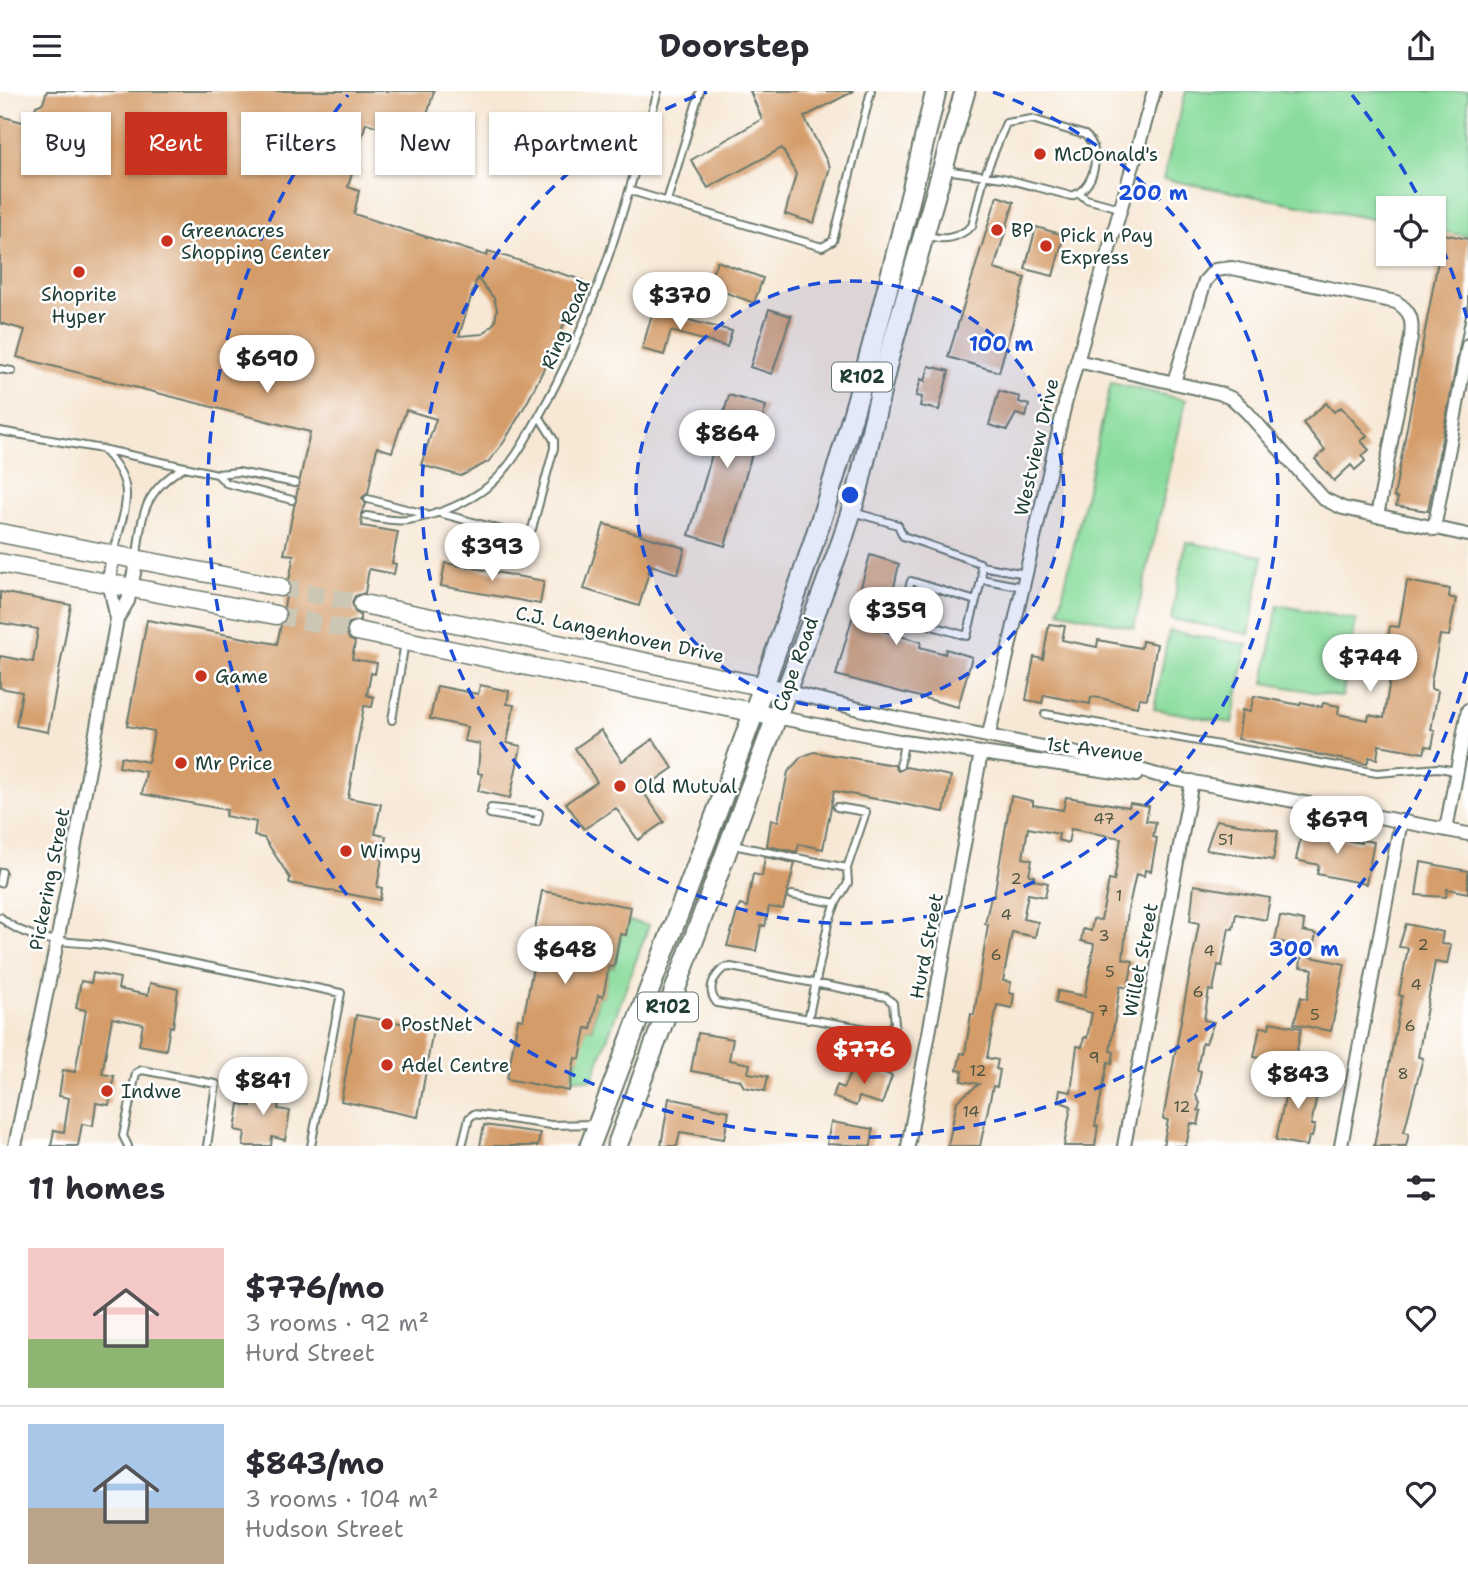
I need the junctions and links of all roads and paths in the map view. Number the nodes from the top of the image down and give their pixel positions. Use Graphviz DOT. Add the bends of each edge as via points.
graph roads {
  1 [pos="658,91"];
  2 [pos="700,91"];
  3 [pos="870,91"];
  4 [pos="936,91"];
  5 [pos="965,91"];
  6 [pos="1154,91"];
  7 [pos="942,169"];
  8 [pos="984,177"];
  9 [pos="631,191"];
  10 [pos="1079,193"];
  11 [pos="667,201"];
  12 [pos="1120,208"];
  13 [pos="923,234"];
  14 [pos="1468,345"];
  15 [pos="1077,361"];
  16 [pos="0,369"];
  17 [pos="12,371"];
  18 [pos="1174,382"];
  19 [pos="539,416"];
  20 [pos="0,431"];
  21 [pos="102,449"];
  22 [pos="184,467"];
  23 [pos="217,474"];
  24 [pos="295,483"];
  25 [pos="368,499"];
  26 [pos="292,500"];
  27 [pos="851,511"];
  28 [pos="435,512"];
  29 [pos="425,514"];
  30 [pos="366,516"];
  31 [pos="1377,516"];
  32 [pos="1434,529"];
  33 [pos="0,533"];
  34 [pos="1468,535"];
  35 [pos="113,554"];
  36 [pos="137,559"];
  37 [pos="0,563"];
  38 [pos="981,566"];
  39 [pos="981,579"];
  40 [pos="1024,580"];
  41 [pos="109,582"];
  42 [pos="132,586"];
  43 [pos="280,587"];
  44 [pos="976,601"];
  45 [pos="363,604"];
  46 [pos="276,615"];
  47 [pos="117,619"];
  48 [pos="357,631"];
  49 [pos="405,641"];
  50 [pos="764,686"];
  51 [pos="785,691"];
  52 [pos="1468,709"];
  53 [pos="753,713"];
  54 [pos="1045,714"];
  55 [pos="776,717"];
  56 [pos="391,720"];
  57 [pos="989,734"];
  58 [pos="904,742"];
  59 [pos="981,753"];
  60 [pos="900,766"];
  61 [pos="1457,771"];
  62 [pos="1157,775"];
  63 [pos="1192,781"];
  64 [pos="837,807"];
  65 [pos="491,811"];
  66 [pos="1401,821"];
  67 [pos="1446,830"];
  68 [pos="1468,834"];
  69 [pos="728,844"];
  70 [pos="847,867"];
  71 [pos="2,872"];
  72 [pos="0,883"];
  73 [pos="792,895"];
  74 [pos="836,903"];
  75 [pos="0,917"];
  76 [pos="57,941"];
  77 [pos="815,983"];
  78 [pos="808,1020"];
  79 [pos="598,1123"];
  80 [pos="15,1146"];
  81 [pos="128,1146"];
  82 [pos="207,1146"];
  83 [pos="311,1146"];
  84 [pos="462,1146"];
  85 [pos="590,1146"];
  86 [pos="617,1146"];
  87 [pos="908,1146"];
  88 [pos="1124,1146"];
  89 [pos="1341,1146"];
  1 -- 9 [label="lane, Ring Road"];
  2 -- 11 [label="lane"];
  3 -- 11 [label="lane" via="828,246"];
  4 -- 50 [label="main road, Cape Road / R102" via="868,357 814,540"];
  5 -- 7 [label="main road, Cape Road / R102"];
  6 -- 12 [label="street, Westview Drive"];
  7 -- 8 [label="lane"];
  7 -- 13 [label="main road, Cape Road / R102"];
  8 -- 10 [label="lane" via="1057,194"];
  8 -- 10 [label="lane" via="1006,123 1032,119 1090,139 1095,162 1088,184"];
  8 -- 13 [label="lane" via="972,226 957,237 940,240"];
  9 -- 11 [label="lane"];
  9 -- 19 [label="lane, Ring Road" via="597,292"];
  10 -- 12 [label="lane"];
  12 -- 15 [label="street, Westview Drive"];
  13 -- 27 [label="main road, Cape Road / R102"];
  14 -- 32 [label="street"];
  15 -- 18 [label="street"];
  15 -- 40 [label="street, Westview Drive"];
  16 -- 17 [label="lane"];
  18 -- 31 [label="street" via="1233,399 1324,499"];
  18 -- 31 [label="street" via="1205,281 1215,270 1232,268 1402,306 1411,316 1412,337"];
  19 -- 28 [label="lane, Ring Road" via="493,483 473,497"];
  19 -- 28 [label="lane" via="554,439 554,448 532,529 520,535"];
  20 -- 21 [label="lane"];
  21 -- 22 [label="lane"];
  21 -- 35 [label="lane" via="116,462 128,490"];
  22 -- 23 [label="lane"];
  22 -- 36 [label="lane" via="156,487 148,500"];
  23 -- 24 [label="lane" via="238,471"];
  23 -- 26 [label="lane" via="226,483"];
  25 -- 29 [label="lane, Ring Road"];
  27 -- 38 [label="lane" via="898,525 903,536"];
  27 -- 51 [label="main road, Cape Road / R102"];
  28 -- 29 [label="lane, Ring Road"];
  29 -- 30 [label="lane, Ring Road" via="398,521"];
  31 -- 32 [label="street"];
  32 -- 34 [label="street"];
  33 -- 35 [label="main road"];
  35 -- 36 [label="main road"];
  35 -- 41 [label="street, Pickering Street"];
  36 -- 42 [label="street, Pickering Street"];
  36 -- 43 [label="main road"];
  37 -- 41 [label="main road"];
  38 -- 39 [label="lane"];
  38 -- 40 [label="lane"];
  39 -- 40 [label="lane"];
  39 -- 44 [label="lane"];
  40 -- 57 [label="street, Westview Drive"];
  41 -- 42 [label="main road"];
  41 -- 47 [label="street, Pickering Street"];
  42 -- 46 [label="main road"];
  42 -- 47 [label="street, Pickering Street"];
  44 -- 44 [label="lane" via="967,636 901,617 911,581"];
  45 -- 50 [label="main road, C.J. Langenhoven Drive"];
  47 -- 76 [label="street, Pickering Street"];
  48 -- 49 [label="main road"];
  49 -- 53 [label="main road"];
  49 -- 56 [label="lane"];
  50 -- 51 [label="main road, C.J. Langenhoven Drive"];
  50 -- 53 [label="main road, Cape Road / R102"];
  51 -- 55 [label="main road, Cape Road / R102"];
  51 -- 57 [label="street, 1st Avenue"];
  52 -- 61 [label="street"];
  53 -- 55 [label="main road"];
  53 -- 79 [label="main road, Cape Road / R102"];
  54 -- 61 [label="lane" via="1377,773"];
  55 -- 58 [label="street, 1st Avenue"];
  55 -- 69 [label="main road, Cape Road / R102"];
  57 -- 62 [label="street, 1st Avenue"];
  58 -- 59 [label="street, 1st Avenue"];
  58 -- 60 [label="lane"];
  59 -- 62 [label="street, 1st Avenue"];
  59 -- 87 [label="street, Hurd Street"];
  61 -- 67 [label="street"];
  62 -- 63 [label="street"];
  63 -- 66 [label="street"];
  63 -- 88 [label="street, Willet Street"];
  64 -- 70 [label="lane" via="866,812"];
  65 -- 65 [label="lane" via="539,813 537,822"];
  66 -- 67 [label="street"];
  66 -- 89 [label="street"];
  67 -- 68 [label="street"];
  69 -- 70 [label="lane"];
  69 -- 86 [label="main road, Cape Road / R102"];
  70 -- 74 [label="lane" via="848,883"];
  71 -- 72 [label="lane"];
  73 -- 74 [label="lane"];
  74 -- 77 [label="lane"];
  75 -- 76 [label="lane" via="21,931"];
  76 -- 80 [label="street, Pickering Street"];
  76 -- 83 [label="lane" via="97,944 341,993"];
  77 -- 78 [label="lane"];
  77 -- 78 [label="lane" via="886,997 892,1003 895,1024 885,1033"];
  77 -- 78 [label="lane" via="731,967 724,968 712,983 717,1003"];
  79 -- 84 [label="lane" via="551,1125 474,1114"];
  79 -- 85 [label="main road, Cape Road / R102"];
  81 -- 82 [label="lane" via="123,1136 136,1073 142,1070 216,1084"];
}
